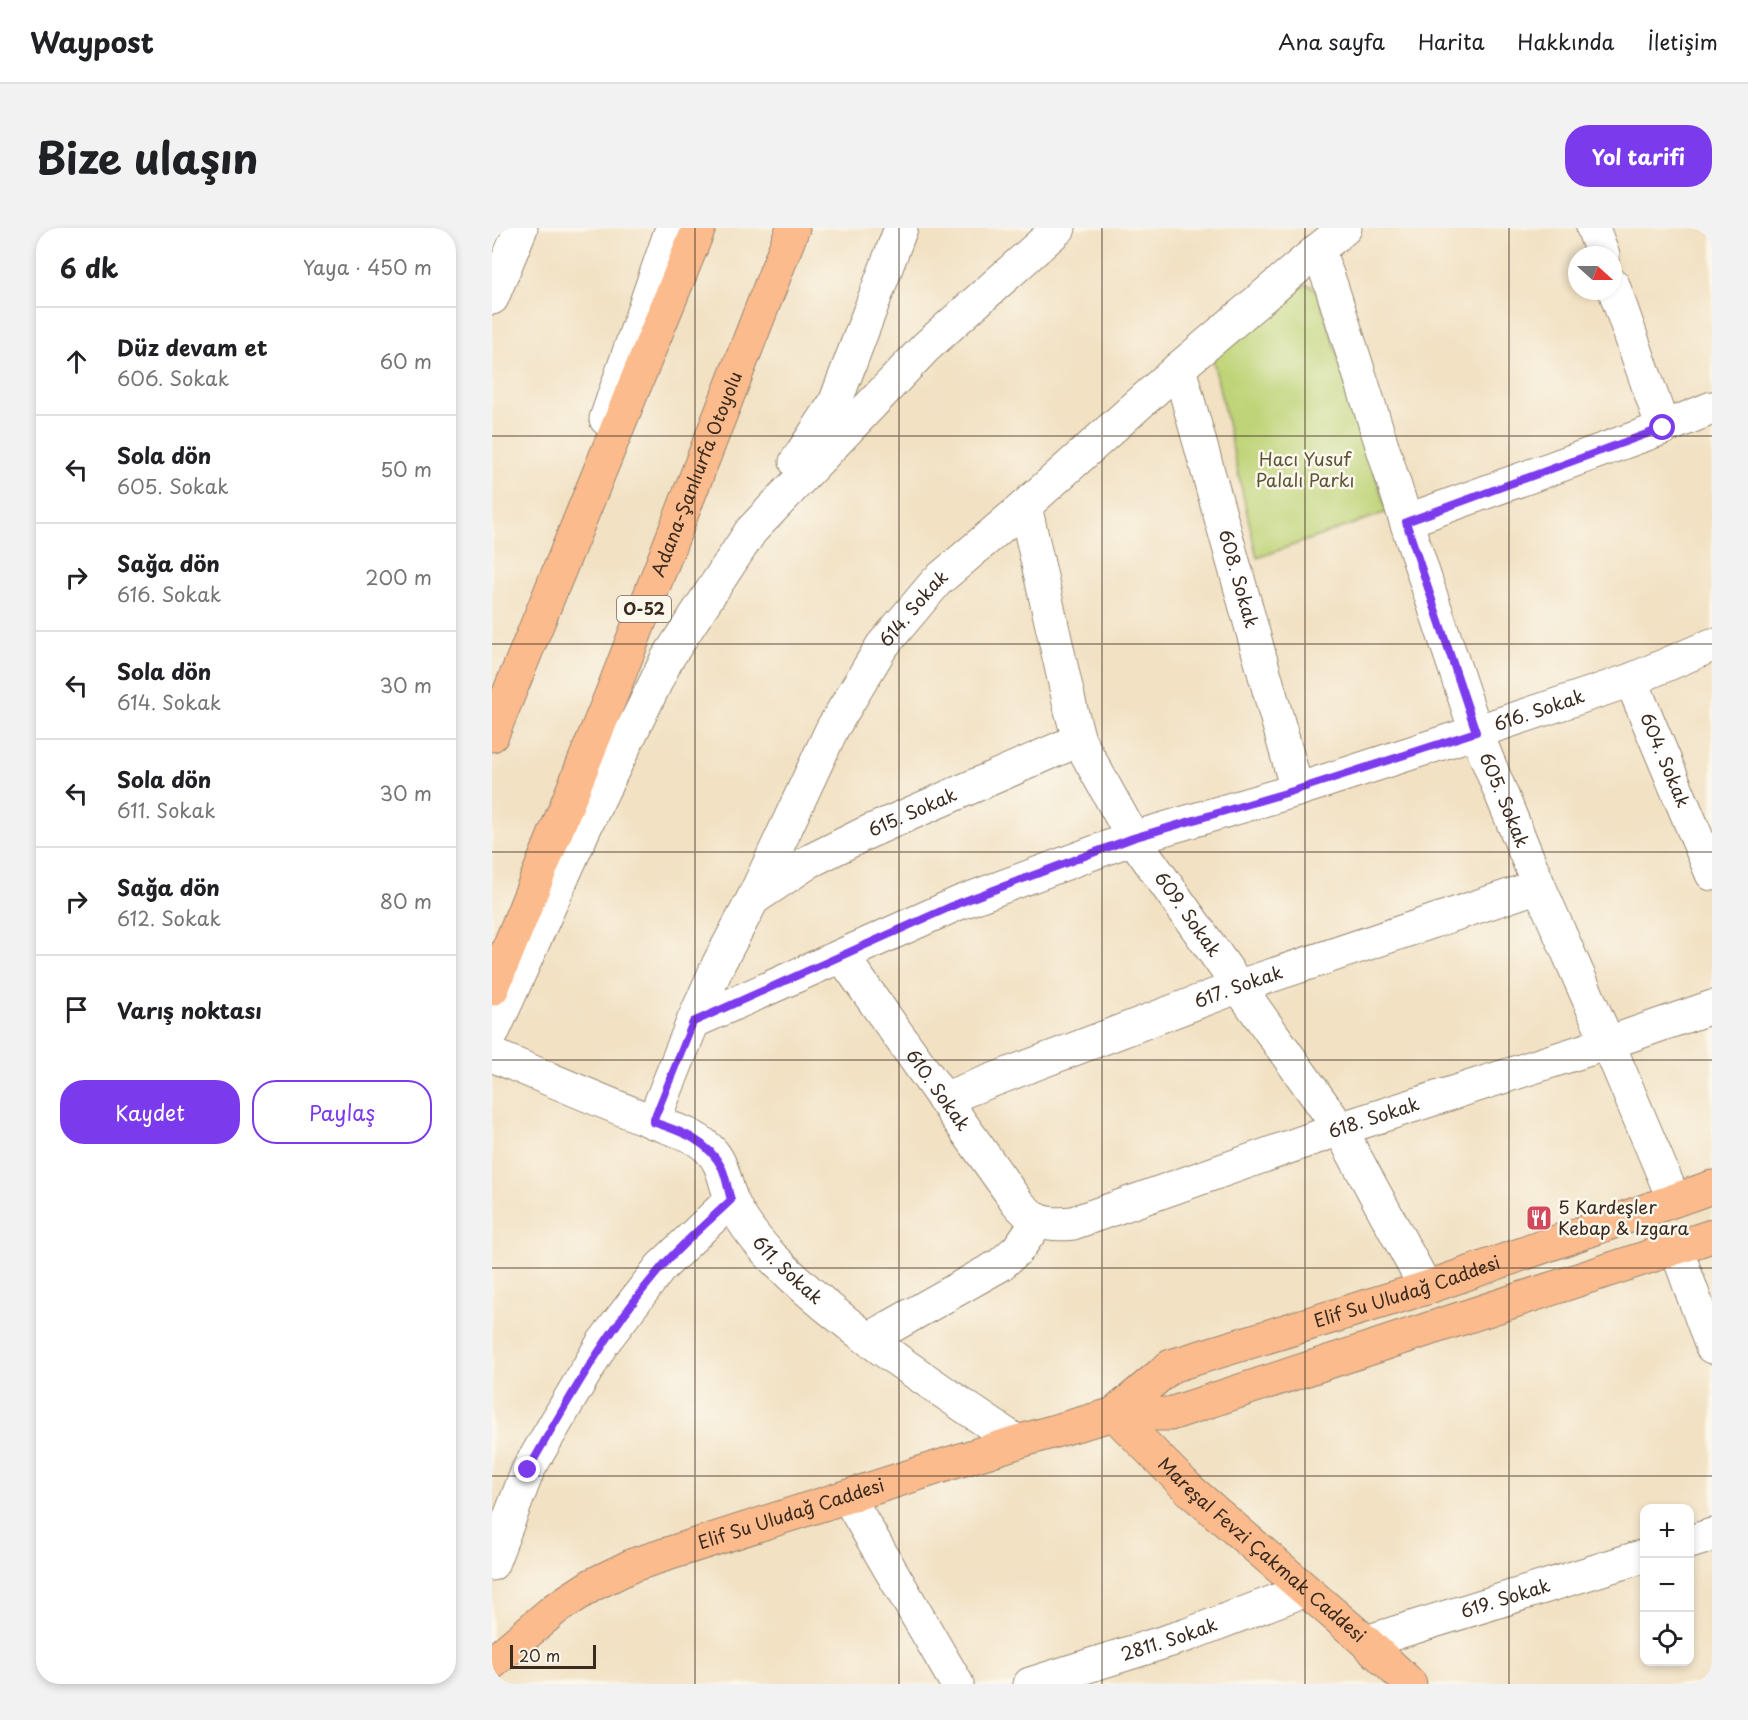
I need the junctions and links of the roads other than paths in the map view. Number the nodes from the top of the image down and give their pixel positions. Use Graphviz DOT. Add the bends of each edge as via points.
graph roads {
  1 [pos="521,228"];
  2 [pos="672,228"];
  3 [pos="699,228"];
  4 [pos="793,228"];
  5 [pos="901,228"];
  6 [pos="1059,228"];
  7 [pos="1345,228"];
  8 [pos="1593,228"];
  9 [pos="1599,246"];
  10 [pos="1318,250"];
  11 [pos="492,298"];
  12 [pos="1618,300"];
  13 [pos="1179,368"];
  14 [pos="1712,408"];
  15 [pos="1663,428"];
  16 [pos="1025,506"];
  17 [pos="1406,522"];
  18 [pos="751,531"];
  19 [pos="1712,645"];
  20 [pos="527,648"];
  21 [pos="1632,680"];
  22 [pos="1476,732"];
  23 [pos="492,735"];
  24 [pos="1079,740"];
  25 [pos="1296,790"];
  26 [pos="1133,838"];
  27 [pos="1712,874"];
  28 [pos="1539,886"];
  29 [pos="753,898"];
  30 [pos="842,956"];
  31 [pos="1237,987"];
  32 [pos="492,989"];
  33 [pos="1712,1007"];
  34 [pos="693,1022"];
  35 [pos="492,1034"];
  36 [pos="1608,1043"];
  37 [pos="492,1055"];
  38 [pos="943,1099"];
  39 [pos="653,1122"];
  40 [pos="1340,1129"];
  41 [pos="1712,1187"];
  42 [pos="731,1200"];
  43 [pos="1674,1200"];
  44 [pos="1038,1221"];
  45 [pos="1712,1236"];
  46 [pos="1676,1248"];
  47 [pos="1426,1288"];
  48 [pos="869,1339"];
  49 [pos="1712,1347"];
  50 [pos="1114,1414"];
  51 [pos="1017,1442"];
  52 [pos="848,1497"];
  53 [pos="1712,1535"];
  54 [pos="1694,1540"];
  55 [pos="1640,1557"];
  56 [pos="492,1564"];
  57 [pos="1305,1590"];
  58 [pos="1366,1642"];
  59 [pos="492,1663"];
  60 [pos="957,1684"];
  61 [pos="1030,1684"];
  62 [pos="1410,1684"];
  1 -- 11 [label="street"];
  2 -- 20 [label="street"];
  3 -- 20 [label="main road"];
  4 -- 32 [label="main road, Adana-Şanlıurfa Otoyolu / O-52"];
  5 -- 18 [label="street" via="835,403"];
  6 -- 18 [label="street" via="926,347"];
  7 -- 10 [label="street, 614. Sokak"];
  8 -- 9 [label="street"];
  10 -- 13 [label="street, 614. Sokak"];
  10 -- 17 [label="street, 605. Sokak"];
  12 -- 15 [label="street"];
  13 -- 16 [label="street, 614. Sokak"];
  13 -- 25 [label="street, 608. Sokak"];
  14 -- 15 [label="street"];
  15 -- 17 [label="street"];
  16 -- 24 [label="street, 609. Sokak"];
  16 -- 29 [label="street, 614. Sokak" via="936,582 882,646 832,729"];
  17 -- 22 [label="street, 605. Sokak"];
  18 -- 35 [label="street" via="667,659 585,827"];
  19 -- 21 [label="street, 616. Sokak"];
  20 -- 23 [label="main road"];
  21 -- 22 [label="street, 616. Sokak"];
  21 -- 27 [label="street, 604. Sokak"];
  22 -- 25 [label="street, 616. Sokak"];
  22 -- 28 [label="street, 605. Sokak"];
  24 -- 26 [label="street, 609. Sokak"];
  24 -- 29 [label="street, 615. Sokak" via="866,832 810,861"];
  25 -- 26 [label="street, 616. Sokak"];
  26 -- 30 [label="street, 616. Sokak" via="959,903"];
  26 -- 31 [label="street, 609. Sokak"];
  28 -- 31 [label="street, 617. Sokak"];
  28 -- 36 [label="street, 605. Sokak"];
  29 -- 34 [label="street, 614. Sokak"];
  30 -- 34 [label="street, 616. Sokak"];
  30 -- 38 [label="street, 610. Sokak"];
  31 -- 38 [label="street, 617. Sokak"];
  31 -- 40 [label="street, 609. Sokak"];
  33 -- 36 [label="street, 618. Sokak"];
  34 -- 39 [label="street, 614. Sokak"];
  36 -- 40 [label="street, 618. Sokak"];
  36 -- 43 [label="street, 605. Sokak"];
  37 -- 39 [label="street, 611. Sokak"];
  38 -- 44 [label="street, 610. Sokak" via="1017,1202"];
  39 -- 42 [label="street, 611. Sokak" via="687,1134 709,1149 722,1168"];
  40 -- 44 [label="street, 618. Sokak" via="1072,1223"];
  40 -- 47 [label="street, 609. Sokak"];
  41 -- 43 [label="main road, Elif Su Uludağ Caddesi"];
  42 -- 48 [label="street, 611. Sokak" via="746,1227 770,1256"];
  42 -- 56 [label="street" via="660,1268 602,1344 528,1470"];
  43 -- 47 [label="main road, Elif Su Uludağ Caddesi"];
  44 -- 48 [label="street" via="1018,1249 1000,1265"];
  45 -- 46 [label="main road, Elif Su Uludağ Caddesi"];
  46 -- 49 [label="street"];
  46 -- 50 [label="main road, Elif Su Uludağ Caddesi" via="1170,1414"];
  47 -- 50 [label="main road, Elif Su Uludağ Caddesi" via="1170,1366"];
  48 -- 51 [label="street, 611. Sokak"];
  50 -- 51 [label="main road, Elif Su Uludağ Caddesi"];
  50 -- 57 [label="main road, Mareşal Fevzi Çakmak Caddesi" via="1191,1491"];
  51 -- 52 [label="main road, Elif Su Uludağ Caddesi"];
  52 -- 59 [label="main road, Elif Su Uludağ Caddesi" via="633,1565 555,1609"];
  52 -- 60 [label="street"];
  53 -- 54 [label="street"];
  55 -- 58 [label="street, 619. Sokak"];
  57 -- 58 [label="main road, Mareşal Fevzi Çakmak Caddesi"];
  57 -- 61 [label="street, 2811. Sokak" via="1186,1635"];
  58 -- 62 [label="main road, Mareşal Fevzi Çakmak Caddesi"];
}
